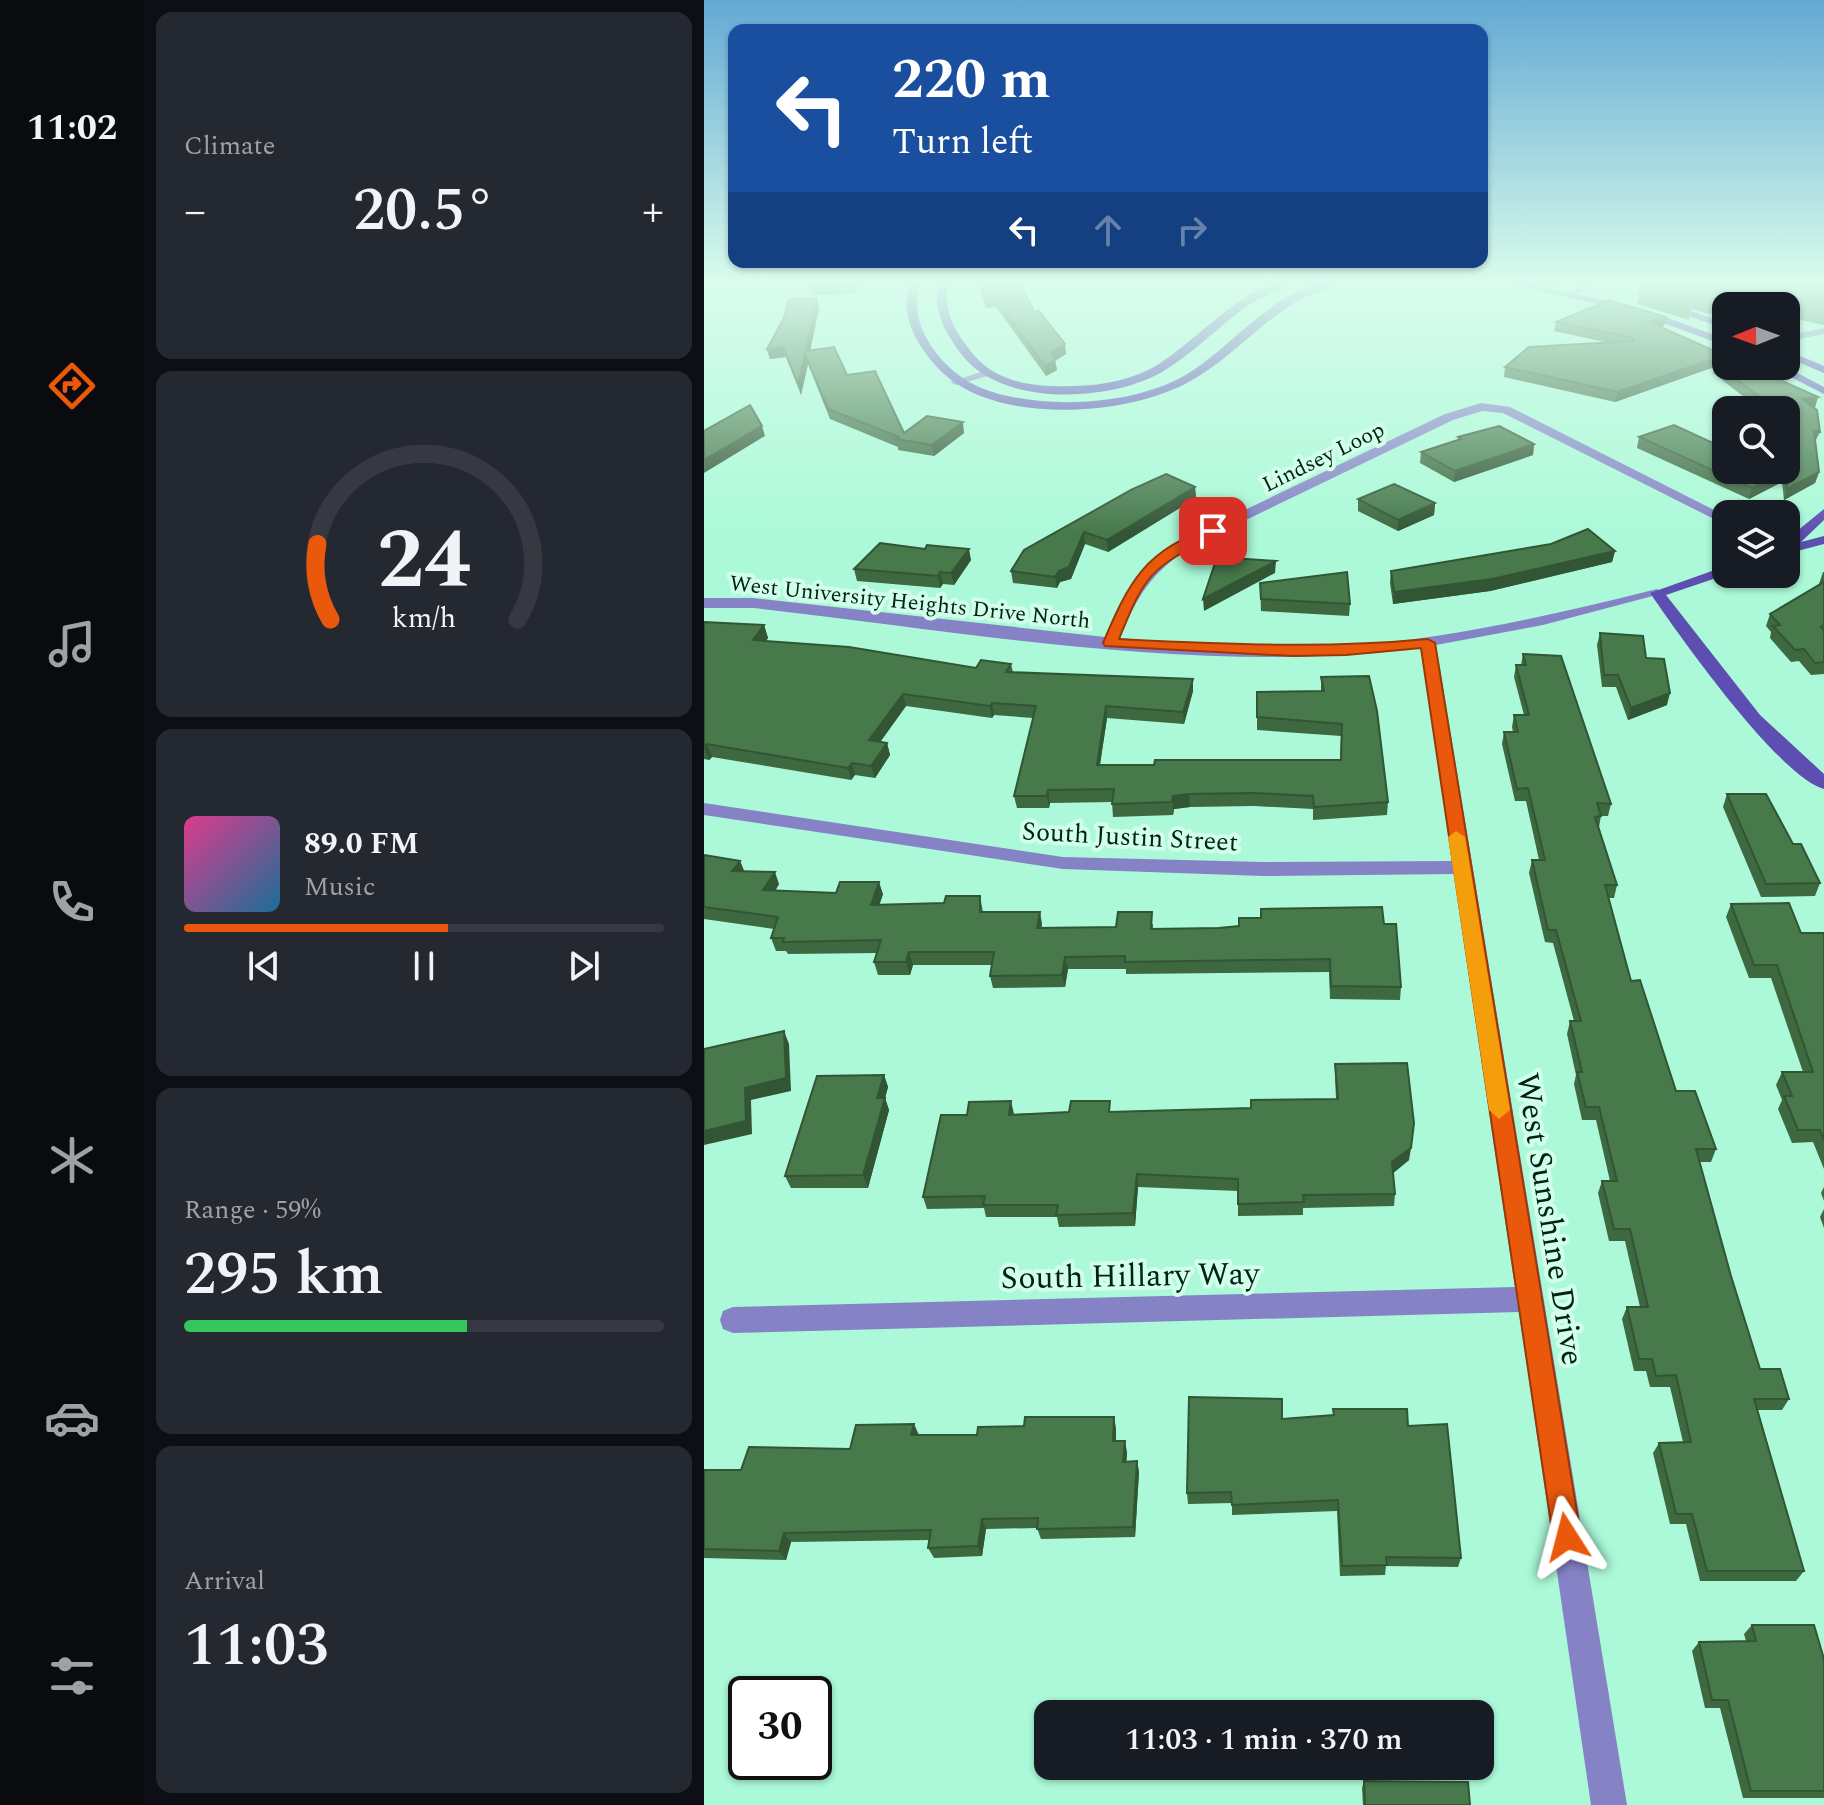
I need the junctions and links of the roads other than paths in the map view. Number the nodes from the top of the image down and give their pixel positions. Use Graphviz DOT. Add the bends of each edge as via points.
graph roads {
  1 [pos="940,366"];
  2 [pos="978,366"];
  3 [pos="1161,366"];
  4 [pos="1206,366"];
  5 [pos="984,374"];
  6 [pos="1800,379"];
  7 [pos="956,382"];
  8 [pos="1824,391"];
  9 [pos="1824,513"];
  10 [pos="1712,514"];
  11 [pos="1800,536"];
  12 [pos="1824,540"];
  13 [pos="1800,546"];
  14 [pos="1712,575"];
  15 [pos="1657,593"];
  16 [pos="704,603"];
  17 [pos="1110,643"];
  18 [pos="1428,643"];
  19 [pos="1824,783"];
  20 [pos="704,809"];
  21 [pos="1460,867"];
  22 [pos="1529,1299"];
  23 [pos="733,1320"];
  24 [pos="1609,1805"];
  1 -- 7 [label="street"];
  2 -- 5 [label="street"];
  3 -- 5 [label="street" via="1136,380 1057,390 1023,388"];
  4 -- 7 [label="street" via="1150,394 1090,403 1042,404 982,395"];
  5 -- 7 [label="street"];
  6 -- 8 [label="street"];
  9 -- 11 [label="street"];
  10 -- 17 [label="street, Lindsey Loop" via="1506,410 1481,407 1449,417 1154,563 1132,589"];
  12 -- 13 [label="street"];
  14 -- 15 [label="street, West University Heights Drive North"];
  15 -- 18 [label="street, West University Heights Drive North" via="1540,624"];
  15 -- 19 [label="street" via="1739,700"];
  16 -- 17 [label="street, West University Heights Drive North" via="753,603"];
  17 -- 18 [label="street, West University Heights Drive North" via="1306,651"];
  18 -- 21 [label="street, West Sunshine Drive"];
  20 -- 21 [label="street, South Justin Street" via="1063,863"];
  21 -- 22 [label="street, West Sunshine Drive"];
  22 -- 23 [label="street, South Hillary Way"];
  22 -- 24 [label="street, West Sunshine Drive"];
}
